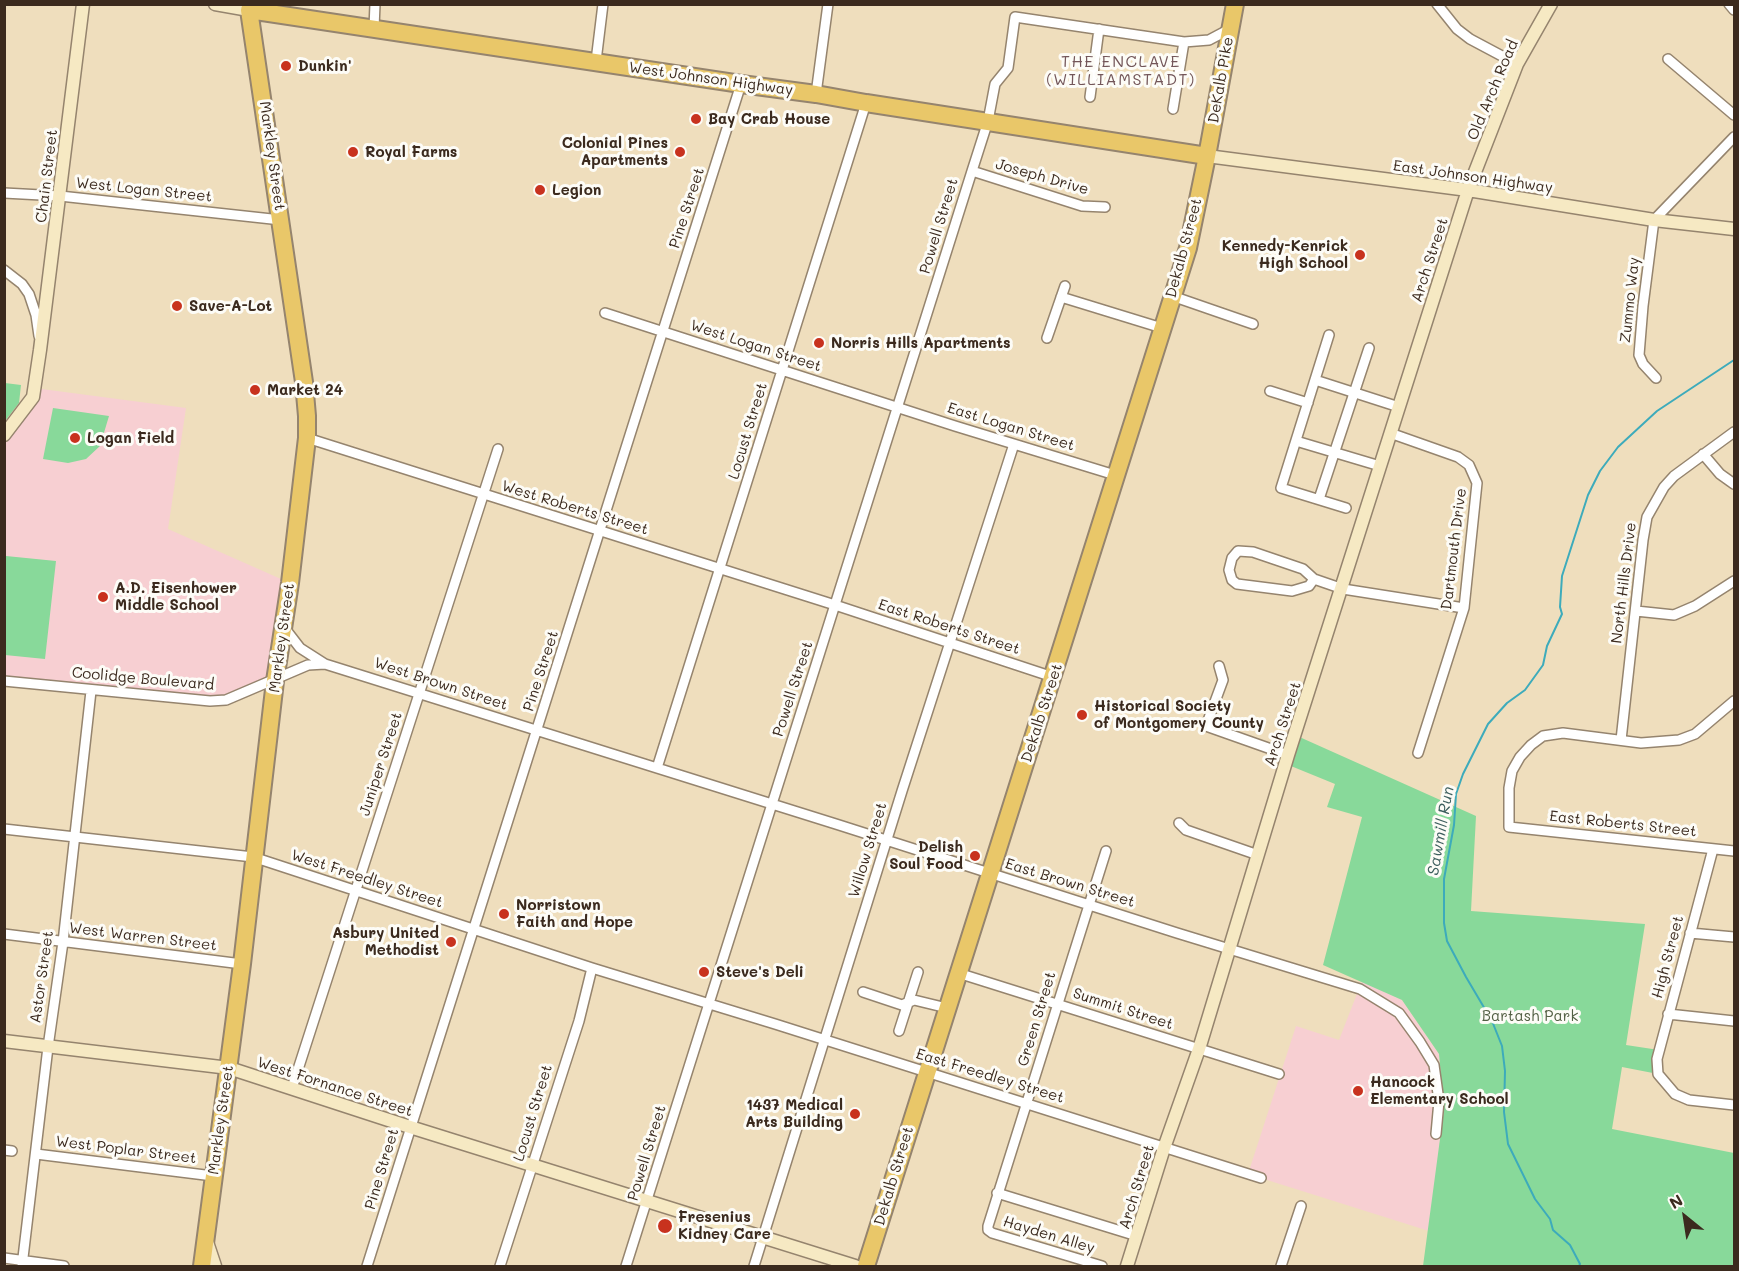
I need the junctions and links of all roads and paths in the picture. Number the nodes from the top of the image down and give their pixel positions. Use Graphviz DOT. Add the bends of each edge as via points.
graph roads {
  1 [pos="83,4"];
  2 [pos="215,4"];
  3 [pos="375,4"];
  4 [pos="603,4"];
  5 [pos="828,4"];
  6 [pos="1437,4"];
  7 [pos="1551,4"];
  8 [pos="1729,4"];
  9 [pos="1234,9"];
  10 [pos="249,10"];
  11 [pos="1734,10"];
  12 [pos="374,28"];
  13 [pos="1099,30"];
  14 [pos="1184,42"];
  15 [pos="1668,59"];
  16 [pos="596,61"];
  17 [pos="1517,64"];
  18 [pos="741,84"];
  19 [pos="816,94"];
  20 [pos="1090,97"];
  21 [pos="866,103"];
  22 [pos="1173,109"];
  23 [pos="1734,115"];
  24 [pos="988,121"];
  25 [pos="1734,137"];
  26 [pos="1207,156"];
  27 [pos="972,171"];
  28 [pos="1468,190"];
  29 [pos="4,193"];
  30 [pos="60,196"];
  31 [pos="1105,207"];
  32 [pos="281,220"];
  33 [pos="1654,220"];
  34 [pos="1734,229"];
  35 [pos="4,270"];
  36 [pos="1065,286"];
  37 [pos="1172,296"];
  38 [pos="1061,297"];
  39 [pos="605,313"];
  40 [pos="1253,324"];
  41 [pos="1162,328"];
  42 [pos="663,332"];
  43 [pos="1329,335"];
  44 [pos="1047,338"];
  45 [pos="1369,348"];
  46 [pos="40,350"];
  47 [pos="782,370"];
  48 [pos="1656,378"];
  49 [pos="1315,380"];
  50 [pos="1270,391"];
  51 [pos="1355,393"];
  52 [pos="1308,403"];
  53 [pos="1399,406"];
  54 [pos="898,408"];
  55 [pos="1734,432"];
  56 [pos="1390,433"];
  57 [pos="4,435"];
  58 [pos="307,438"];
  59 [pos="1296,441"];
  60 [pos="1014,444"];
  61 [pos="498,449"];
  62 [pos="1335,453"];
  63 [pos="1703,454"];
  64 [pos="1380,466"];
  65 [pos="1115,475"];
  66 [pos="1734,484"];
  67 [pos="483,495"];
  68 [pos="1319,499"];
  69 [pos="1346,508"];
  70 [pos="601,530"];
  71 [pos="720,570"];
  72 [pos="1314,579"];
  73 [pos="1734,581"];
  74 [pos="1342,589"];
  75 [pos="835,605"];
  76 [pos="1464,609"];
  77 [pos="1636,612"];
  78 [pos="283,626"];
  79 [pos="951,643"];
  80 [pos="325,664"];
  81 [pos="1219,666"];
  82 [pos="1053,677"];
  83 [pos="4,681"];
  84 [pos="275,681"];
  85 [pos="91,691"];
  86 [pos="419,693"];
  87 [pos="1734,700"];
  88 [pos="537,730"];
  89 [pos="1621,740"];
  90 [pos="1418,753"];
  91 [pos="1288,755"];
  92 [pos="657,768"];
  93 [pos="771,804"];
  94 [pos="1179,823"];
  95 [pos="4,829"];
  96 [pos="75,838"];
  97 [pos="887,840"];
  98 [pos="1713,849"];
  99 [pos="1106,851"];
  100 [pos="1734,851"];
  101 [pos="1258,855"];
  102 [pos="253,857"];
  103 [pos="990,874"];
  104 [pos="355,892"];
  105 [pos="1090,904"];
  106 [pos="474,930"];
  107 [pos="1690,933"];
  108 [pos="4,934"];
  109 [pos="1734,937"];
  110 [pos="63,942"];
  111 [pos="1229,949"];
  112 [pos="242,964"];
  113 [pos="592,968"];
  114 [pos="918,972"];
  115 [pos="958,973"];
  116 [pos="863,992"];
  117 [pos="710,1003"];
  118 [pos="908,1004"];
  119 [pos="1058,1004"];
  120 [pos="947,1008"];
  121 [pos="1668,1014"];
  122 [pos="1734,1021"];
  123 [pos="900,1030"];
  124 [pos="826,1040"];
  125 [pos="4,1041"];
  126 [pos="48,1047"];
  127 [pos="1199,1049"];
  128 [pos="229,1068"];
  129 [pos="927,1072"];
  130 [pos="1279,1074"];
  131 [pos="292,1088"];
  132 [pos="1026,1103"];
  133 [pos="1734,1105"];
  134 [pos="410,1127"];
  135 [pos="1436,1134"];
  136 [pos="1164,1148"];
  137 [pos="36,1154"];
  138 [pos="532,1166"];
  139 [pos="213,1176"];
  140 [pos="1261,1178"];
  141 [pos="997,1193"];
  142 [pos="647,1202"];
  143 [pos="1301,1206"];
  144 [pos="988,1230"];
  145 [pos="1137,1236"];
  146 [pos="763,1237"];
  147 [pos="206,1241"];
  148 [pos="4,1258"];
  149 [pos="23,1263"];
  150 [pos="64,1266"];
  151 [pos="202,1266"];
  152 [pos="215,1266"];
  153 [pos="367,1266"];
  154 [pos="500,1266"];
  155 [pos="626,1266"];
  156 [pos="754,1266"];
  157 [pos="855,1266"];
  158 [pos="866,1266"];
  159 [pos="1102,1266"];
  160 [pos="1127,1266"];
  161 [pos="1281,1266"];
  1 -- 30 [label="street, Chain Street"];
  2 -- 10 [label="street, West Johnson Highway"];
  3 -- 12 [label="street"];
  4 -- 16 [label="street"];
  5 -- 19 [label="street"];
  6 -- 17 [label="street" via="1470,39"];
  7 -- 17 [label="street, Old Arch Road"];
  8 -- 11 [label="street"];
  9 -- 14 [label="street" via="1226,31 1218,37"];
  9 -- 26 [label="highway, DeKalb Pike"];
  10 -- 12 [label="highway, West Johnson Highway"];
  10 -- 32 [label="highway, Markley Street"];
  12 -- 16 [label="highway, West Johnson Highway"];
  13 -- 14 [label="street"];
  13 -- 20 [label="street"];
  13 -- 24 [label="street, Powell Street" via="1015,18 1008,68 995,84"];
  14 -- 22 [label="street"];
  15 -- 23 [label="street"];
  16 -- 18 [label="highway, West Johnson Highway"];
  17 -- 28 [label="street, Old Arch Road"];
  18 -- 19 [label="highway, West Johnson Highway"];
  18 -- 42 [label="street, Pine Street"];
  19 -- 21 [label="highway, West Johnson Highway"];
  21 -- 24 [label="highway, West Johnson Highway"];
  21 -- 47 [label="street, Locust Street"];
  24 -- 26 [label="highway, West Johnson Highway"];
  24 -- 27 [label="street, Powell Street"];
  25 -- 33 [label="street"];
  26 -- 28 [label="street, East Johnson Highway"];
  26 -- 37 [label="highway, Dekalb Street" via="1188,248"];
  27 -- 31 [label="street, Joseph Drive" via="1082,206"];
  27 -- 54 [label="street, Powell Street"];
  28 -- 33 [label="street, East Johnson Highway"];
  28 -- 53 [label="street, Arch Street"];
  29 -- 30 [label="street, West Logan Street"];
  30 -- 32 [label="street, West Logan Street"];
  30 -- 46 [label="street, Chain Street"];
  32 -- 58 [label="highway, Markley Street" via="305,391"];
  33 -- 34 [label="street, East Johnson Highway"];
  33 -- 48 [label="street, Zummo Way" via="1639,355"];
  35 -- 46 [label="street" via="29,294"];
  36 -- 38 [label="street"];
  37 -- 40 [label="street"];
  37 -- 41 [label="highway, Dekalb Street"];
  38 -- 41 [label="street"];
  38 -- 44 [label="street"];
  39 -- 42 [label="street, West Logan Street"];
  41 -- 65 [label="highway, Dekalb Street"];
  42 -- 47 [label="street, West Logan Street"];
  42 -- 70 [label="street, Pine Street"];
  43 -- 49 [label="street"];
  45 -- 51 [label="street"];
  46 -- 57 [label="street, Chain Street" via="33,397"];
  47 -- 54 [label="street, West Logan Street"];
  47 -- 71 [label="street, Locust Street"];
  49 -- 51 [label="street"];
  49 -- 52 [label="street"];
  50 -- 52 [label="street"];
  51 -- 53 [label="street"];
  51 -- 62 [label="street"];
  52 -- 59 [label="street"];
  53 -- 56 [label="street, Arch Street"];
  54 -- 60 [label="street, East Logan Street"];
  54 -- 75 [label="street, Powell Street"];
  55 -- 63 [label="street, North Hills Drive"];
  56 -- 64 [label="street, Arch Street"];
  56 -- 76 [label="street, Dartmouth Drive" via="1458,457 1472,470 1477,483"];
  58 -- 67 [label="street, West Roberts Street"];
  58 -- 78 [label="highway, Markley Street"];
  59 -- 62 [label="street"];
  59 -- 68 [label="street" via="1281,488"];
  60 -- 65 [label="street, East Logan Street"];
  60 -- 79 [label="street, Willow Street"];
  61 -- 67 [label="street, Juniper Street"];
  62 -- 64 [label="street"];
  62 -- 68 [label="street"];
  63 -- 66 [label="street"];
  63 -- 77 [label="street, North Hills Drive" via="1664,487 1647,517"];
  64 -- 74 [label="street, Arch Street"];
  65 -- 82 [label="highway, Dekalb Street"];
  67 -- 70 [label="street, West Roberts Street"];
  67 -- 86 [label="street, Juniper Street"];
  68 -- 69 [label="street"];
  70 -- 71 [label="street, West Roberts Street"];
  70 -- 88 [label="street, Pine Street"];
  71 -- 75 [label="street, West Roberts Street"];
  71 -- 92 [label="street, Locust Street"];
  72 -- 72 [label="street" via="1303,569 1253,552 1238,551 1229,570 1237,585 1292,591 1309,586"];
  72 -- 74 [label="street"];
  73 -- 77 [label="street" via="1674,615"];
  74 -- 76 [label="street"];
  74 -- 91 [label="street, Arch Street"];
  75 -- 79 [label="street, East Roberts Street"];
  75 -- 93 [label="street, Powell Street"];
  76 -- 90 [label="street, Dartmouth Drive"];
  77 -- 89 [label="street, North Hills Drive"];
  78 -- 80 [label="street" via="300,648"];
  78 -- 84 [label="highway, Markley Street"];
  79 -- 82 [label="street, East Roberts Street"];
  79 -- 97 [label="street, Willow Street"];
  80 -- 84 [label="street" via="308,665"];
  80 -- 86 [label="street, West Brown Street"];
  81 -- 91 [label="street" via="1223,680 1206,726"];
  82 -- 103 [label="highway, Dekalb Street"];
  83 -- 85 [label="street, Coolidge Boulevard"];
  84 -- 85 [label="street, Coolidge Boulevard" via="226,700 210,701"];
  84 -- 102 [label="highway, Markley Street"];
  85 -- 96 [label="street, Astor Street"];
  86 -- 88 [label="street, West Brown Street"];
  86 -- 104 [label="street, Juniper Street"];
  87 -- 89 [label="street" via="1710,724 1679,740"];
  88 -- 92 [label="street, West Brown Street"];
  88 -- 106 [label="street, Pine Street"];
  89 -- 98 [label="street, East Roberts Street" via="1563,733 1543,736 1531,745 1512,771 1509,827"];
  91 -- 101 [label="street, Arch Street"];
  92 -- 93 [label="street, West Brown Street"];
  93 -- 97 [label="street, East Brown Street"];
  93 -- 117 [label="street, Powell Street"];
  94 -- 101 [label="street" via="1186,830"];
  95 -- 96 [label="street, West Freedley Street"];
  96 -- 102 [label="street, West Freedley Street"];
  96 -- 110 [label="street, Astor Street"];
  97 -- 103 [label="street, East Brown Street"];
  97 -- 124 [label="street, Willow Street"];
  98 -- 100 [label="street, East Roberts Street"];
  98 -- 107 [label="street, High Street"];
  99 -- 105 [label="street, Green Street"];
  101 -- 111 [label="street, Arch Street"];
  102 -- 104 [label="street, West Freedley Street"];
  102 -- 112 [label="highway, Markley Street"];
  103 -- 105 [label="street, East Brown Street"];
  103 -- 115 [label="highway, Dekalb Street"];
  104 -- 106 [label="street, West Freedley Street"];
  104 -- 131 [label="street, Juniper Street"];
  105 -- 111 [label="street, East Brown Street"];
  105 -- 119 [label="street, Green Street"];
  106 -- 113 [label="street, West Freedley Street"];
  106 -- 134 [label="street, Pine Street"];
  107 -- 109 [label="street"];
  107 -- 121 [label="street, High Street"];
  108 -- 110 [label="street, West Warren Street"];
  110 -- 112 [label="street, West Warren Street"];
  110 -- 126 [label="street, Astor Street"];
  111 -- 127 [label="street, Arch Street"];
  111 -- 135 [label="street, East Brown Street" via="1360,989 1399,1013 1434,1065 1439,1101"];
  112 -- 128 [label="highway, Markley Street"];
  113 -- 117 [label="street, West Freedley Street"];
  113 -- 138 [label="street, Locust Street"];
  114 -- 118 [label="street"];
  115 -- 119 [label="street, Summit Street"];
  115 -- 120 [label="highway, Dekalb Street"];
  116 -- 118 [label="street"];
  117 -- 124 [label="street, East Freedley Street"];
  117 -- 142 [label="street, Powell Street"];
  118 -- 120 [label="street" via="914,1000"];
  118 -- 123 [label="street"];
  119 -- 127 [label="street, Summit Street"];
  119 -- 132 [label="street, Green Street"];
  120 -- 129 [label="highway, Dekalb Street"];
  121 -- 122 [label="street"];
  121 -- 133 [label="street, High Street" via="1657,1059 1658,1074 1676,1094 1689,1100"];
  124 -- 129 [label="street, East Freedley Street"];
  124 -- 146 [label="street, Willow Street"];
  125 -- 126 [label="street, West Fornance Street"];
  126 -- 128 [label="street, West Fornance Street"];
  126 -- 137 [label="street, Astor Street"];
  127 -- 130 [label="street, Summit Street"];
  127 -- 136 [label="street, Arch Street"];
  128 -- 131 [label="street, West Fornance Street"];
  128 -- 139 [label="highway, Markley Street"];
  129 -- 132 [label="street, East Freedley Street"];
  129 -- 158 [label="highway, Dekalb Street"];
  131 -- 134 [label="street, West Fornance Street"];
  132 -- 136 [label="street, East Freedley Street"];
  132 -- 141 [label="street, Green Street"];
  134 -- 138 [label="street, West Fornance Street"];
  134 -- 153 [label="street, Pine Street"];
  136 -- 140 [label="street, East Freedley Street"];
  136 -- 145 [label="street, Arch Street"];
  137 -- 139 [label="street, West Poplar Street"];
  137 -- 149 [label="street, Astor Street"];
  138 -- 142 [label="street, West Fornance Street"];
  138 -- 154 [label="street, Locust Street"];
  139 -- 147 [label="highway, Markley Street"];
  141 -- 144 [label="street, Green Street"];
  141 -- 145 [label="street"];
  142 -- 146 [label="street, West Fornance Street"];
  142 -- 155 [label="street, Powell Street"];
  143 -- 161 [label="street"];
  144 -- 159 [label="street, Hayden Alley"];
  145 -- 160 [label="street, Arch Street"];
  146 -- 156 [label="street, Willow Street"];
  146 -- 157 [label="street, West Fornance Street"];
  147 -- 151 [label="highway, Markley Street"];
  147 -- 152 [label="street"];
  148 -- 149 [label="street"];
  149 -- 150 [label="street"];
}
